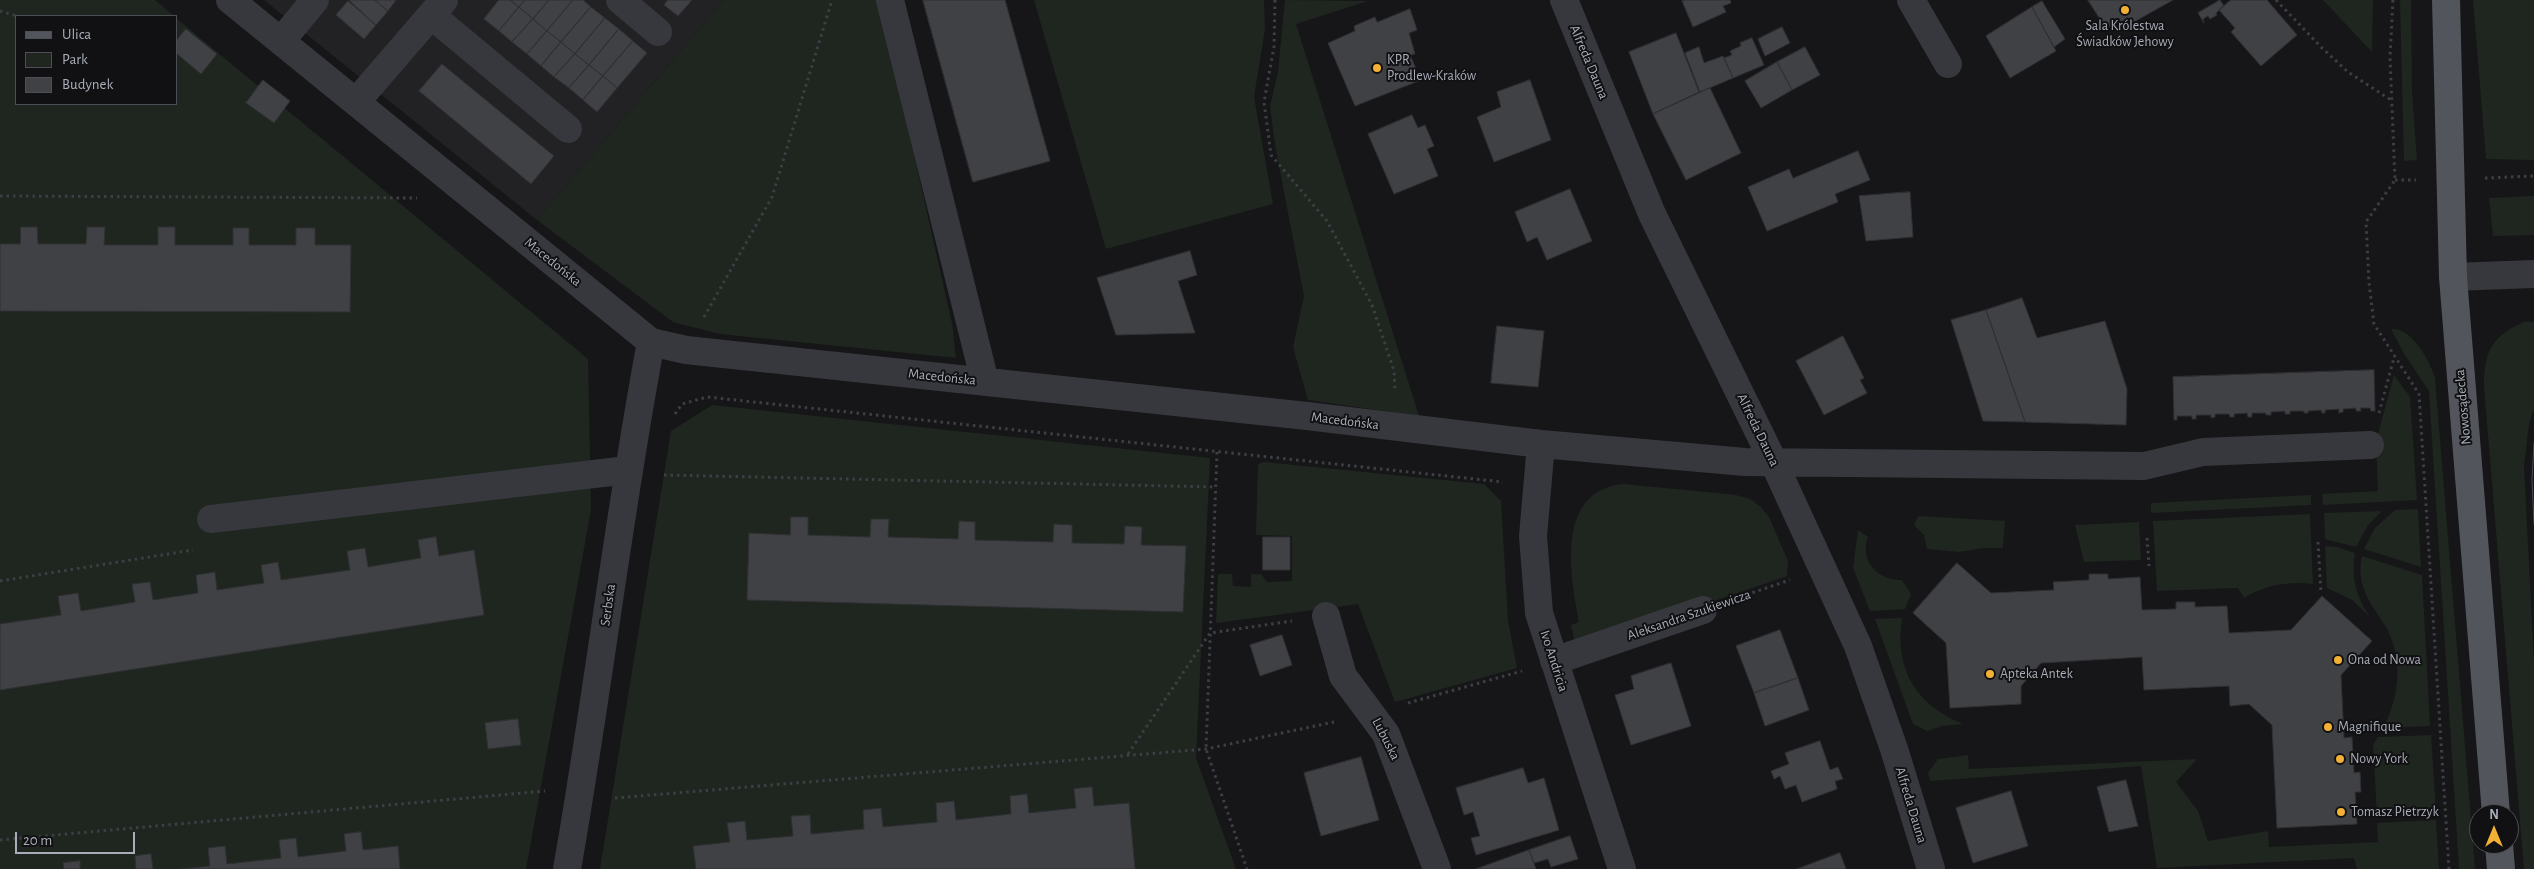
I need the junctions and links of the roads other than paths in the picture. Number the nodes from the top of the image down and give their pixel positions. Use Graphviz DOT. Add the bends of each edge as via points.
graph roads {
  1 [pos="230,0"];
  2 [pos="315,0"];
  3 [pos="620,0"];
  4 [pos="890,0"];
  5 [pos="1564,0"];
  6 [pos="1911,0"];
  7 [pos="2446,0"];
  8 [pos="437,8"];
  9 [pos="658,32"];
  10 [pos="281,42"];
  11 [pos="1948,64"];
  12 [pos="356,102"];
  13 [pos="568,129"];
  14 [pos="2534,274"];
  15 [pos="2453,277"];
  16 [pos="651,342"];
  17 [pos="985,382"];
  18 [pos="1541,444"];
  19 [pos="2370,445"];
  20 [pos="1774,463"];
  21 [pos="628,470"];
  22 [pos="211,519"];
  23 [pos="1703,610"];
  24 [pos="1326,616"];
  25 [pos="1554,662"];
  26 [pos="2495,804"];
  27 [pos="2499,854"];
  28 [pos="567,869"];
  29 [pos="1437,869"];
  30 [pos="1622,869"];
  31 [pos="1931,869"];
  32 [pos="2501,869"];
  1 -- 10 [label="street, Macedońska"];
  2 -- 10 [label="street"];
  3 -- 9 [label="street"];
  4 -- 17 [label="street"];
  5 -- 20 [label="street, Alfreda Dauna" via="1652,214"];
  6 -- 11 [label="street"];
  7 -- 15 [label="main road, Nowosądecka"];
  8 -- 12 [label="street"];
  8 -- 13 [label="street"];
  10 -- 12 [label="street, Macedońska"];
  12 -- 16 [label="street, Macedońska"];
  14 -- 15 [label="street"];
  15 -- 26 [label="main road, Nowosądecka"];
  16 -- 17 [label="street, Macedońska" via="686,350"];
  16 -- 21 [label="street, Serbska"];
  17 -- 18 [label="street, Macedońska"];
  18 -- 20 [label="street, Macedońska"];
  18 -- 25 [label="street, Ivo Andricia" via="1533,536 1538,612"];
  19 -- 20 [label="street, Macedońska" via="2203,452 2144,466"];
  20 -- 31 [label="street, Alfreda Dauna" via="1858,646"];
  21 -- 22 [label="street"];
  21 -- 28 [label="street, Serbska" via="582,788"];
  23 -- 25 [label="street, Aleksandra Szukiewicza"];
  24 -- 29 [label="street, Lubuska" via="1343,676 1386,734"];
  25 -- 30 [label="street, Ivo Andricia"];
  27 -- 32 [label="main road"];
}
